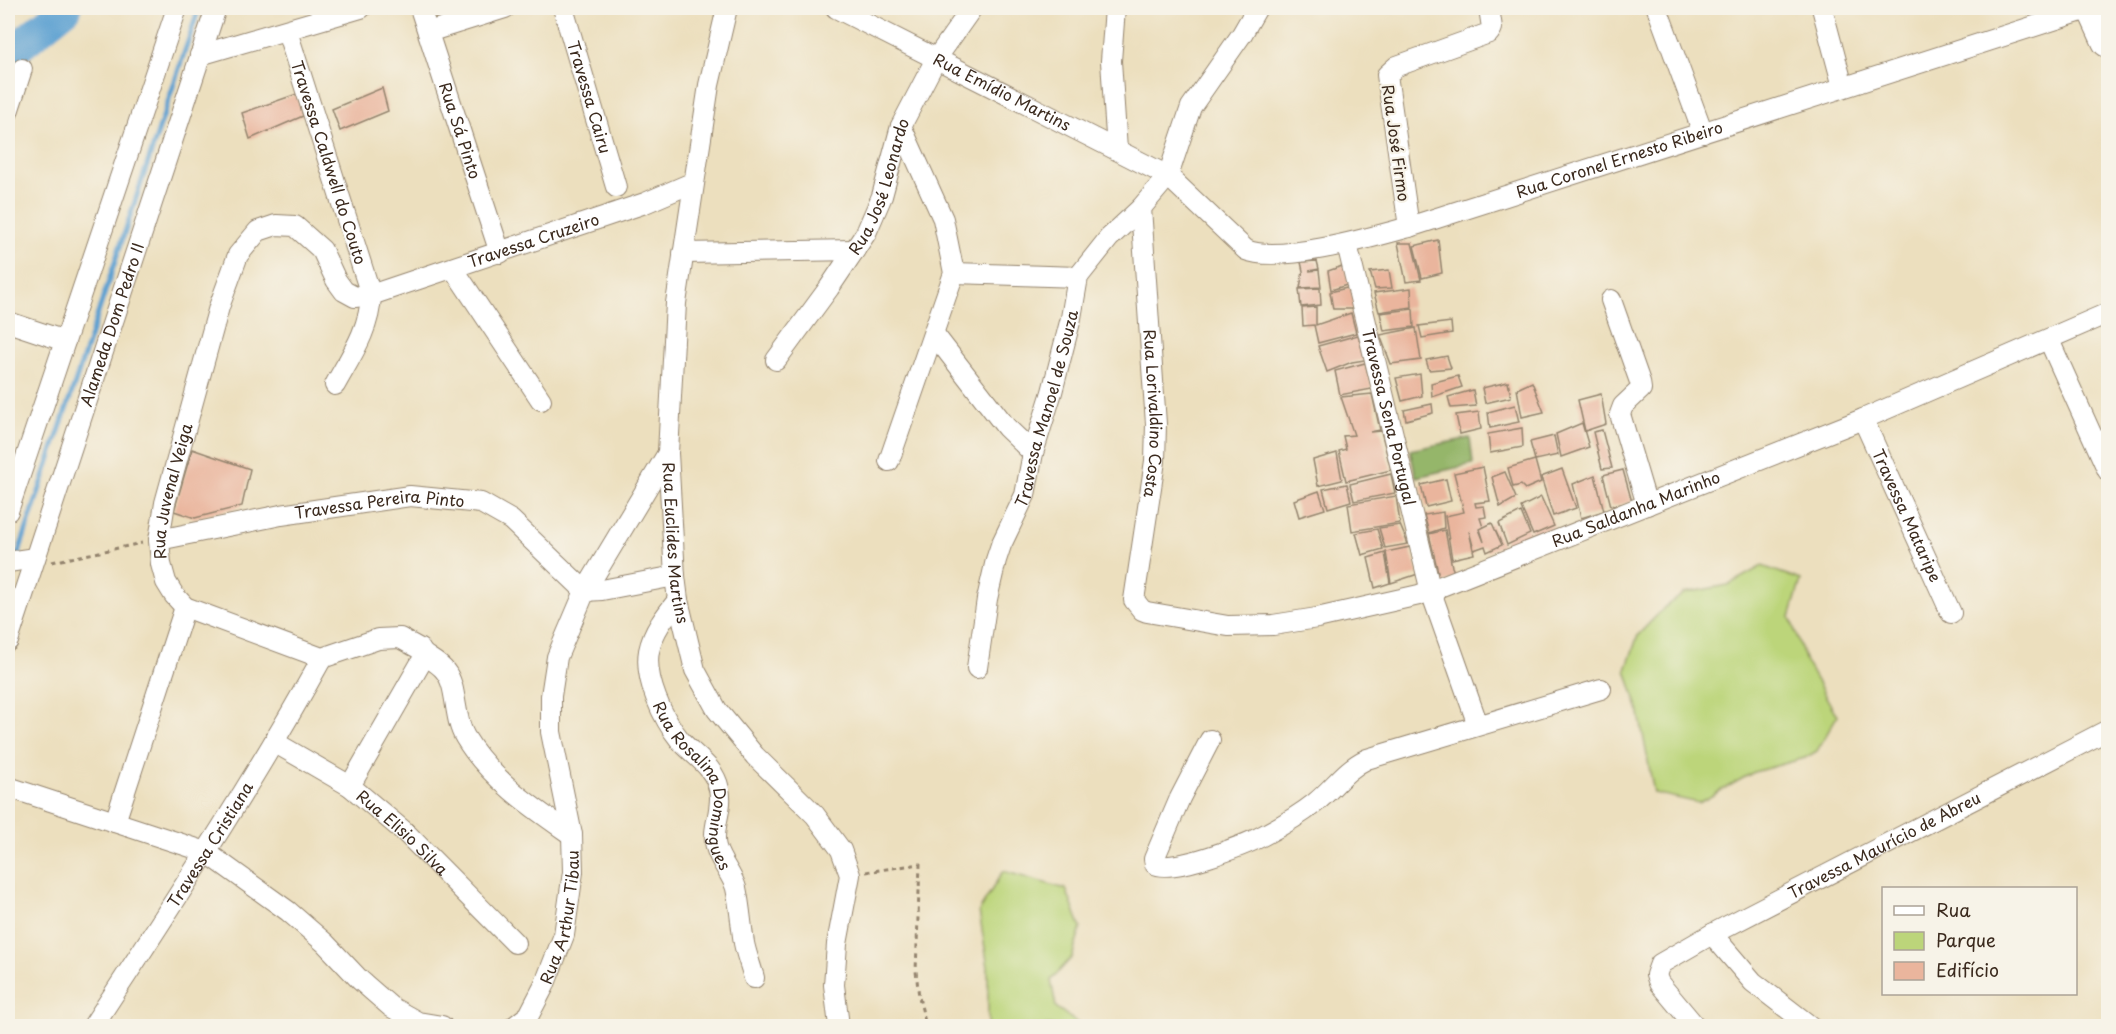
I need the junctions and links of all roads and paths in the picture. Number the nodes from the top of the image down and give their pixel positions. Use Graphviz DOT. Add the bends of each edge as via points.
graph roads {
  1 [pos="177,8"];
  2 [pos="216,8"];
  3 [pos="361,8"];
  4 [pos="420,8"];
  5 [pos="505,8"];
  6 [pos="563,8"];
  7 [pos="727,8"];
  8 [pos="836,8"];
  9 [pos="972,8"];
  10 [pos="1115,8"];
  11 [pos="1257,8"];
  12 [pos="1657,8"];
  13 [pos="1822,8"];
  14 [pos="2092,8"];
  15 [pos="1490,14"];
  16 [pos="287,31"];
  17 [pos="428,32"];
  18 [pos="2109,40"];
  19 [pos="200,55"];
  20 [pos="936,58"];
  21 [pos="22,69"];
  22 [pos="1843,87"];
  23 [pos="8,112"];
  24 [pos="901,126"];
  25 [pos="1703,133"];
  26 [pos="1117,150"];
  27 [pos="1168,176"];
  28 [pos="694,182"];
  29 [pos="616,187"];
  30 [pos="1142,208"];
  31 [pos="1409,227"];
  32 [pos="1347,244"];
  33 [pos="855,250"];
  34 [pos="500,253"];
  35 [pos="683,253"];
  36 [pos="453,268"];
  37 [pos="954,273"];
  38 [pos="1077,277"];
  39 [pos="371,295"];
  40 [pos="1611,300"];
  41 [pos="2109,314"];
  42 [pos="8,322"];
  43 [pos="934,334"];
  44 [pos="2049,340"];
  45 [pos="65,341"];
  46 [pos="776,360"];
  47 [pos="335,385"];
  48 [pos="541,400"];
  49 [pos="1863,419"];
  50 [pos="668,453"];
  51 [pos="1033,453"];
  52 [pos="889,461"];
  53 [pos="2109,471"];
  54 [pos="1647,505"];
  55 [pos="8,511"];
  56 [pos="159,540"];
  57 [pos="25,561"];
  58 [pos="675,576"];
  59 [pos="585,591"];
  60 [pos="1431,592"];
  61 [pos="678,600"];
  62 [pos="185,607"];
  63 [pos="1147,612"];
  64 [pos="1951,613"];
  65 [pos="8,640"];
  66 [pos="423,654"];
  67 [pos="322,658"];
  68 [pos="976,668"];
  69 [pos="1601,689"];
  70 [pos="1478,725"];
  71 [pos="2109,730"];
  72 [pos="1210,740"];
  73 [pos="274,742"];
  74 [pos="350,786"];
  75 [pos="8,787"];
  76 [pos="115,822"];
  77 [pos="572,835"];
  78 [pos="206,852"];
  79 [pos="850,875"];
  80 [pos="1712,934"];
  81 [pos="515,943"];
  82 [pos="754,978"];
  83 [pos="93,1026"];
  84 [pos="442,1026"];
  85 [pos="515,1026"];
  86 [pos="838,1026"];
  87 [pos="926,1026"];
  88 [pos="1695,1026"];
  89 [pos="1810,1026"];
  1 -- 45 [label="street"];
  2 -- 19 [label="street, Alameda Dom Pedro II"];
  3 -- 16 [label="street"];
  4 -- 17 [label="street, Rua Sá Pinto"];
  5 -- 17 [label="street"];
  6 -- 29 [label="street, Travessa Cairu"];
  7 -- 28 [label="street, Rua Euclides Martins" via="709,85"];
  8 -- 20 [label="street, Rua Emídio Martins"];
  9 -- 20 [label="street, Rua José Leonardo"];
  10 -- 26 [label="street" via="1112,61"];
  11 -- 27 [label="street" via="1191,107"];
  12 -- 25 [label="street"];
  13 -- 22 [label="street"];
  14 -- 18 [label="main road"];
  14 -- 22 [label="street, Rua Coronel Ernesto Ribeiro"];
  15 -- 31 [label="street, Rua José Firmo" via="1489,33 1398,66 1386,75"];
  16 -- 19 [label="street"];
  16 -- 39 [label="street, Travessa Caldwell do Couto"];
  17 -- 34 [label="street, Rua Sá Pinto"];
  19 -- 57 [label="street, Alameda Dom Pedro II"];
  20 -- 24 [label="street, Rua José Leonardo"];
  20 -- 26 [label="street, Rua Emídio Martins"];
  21 -- 23 [label="street"];
  22 -- 25 [label="street, Rua Coronel Ernesto Ribeiro"];
  24 -- 33 [label="street, Rua José Leonardo" via="882,196"];
  24 -- 37 [label="street" via="943,219"];
  25 -- 31 [label="street, Rua Coronel Ernesto Ribeiro"];
  26 -- 27 [label="street, Rua Emídio Martins"];
  27 -- 30 [label="street, Travessa Manoel de Souza"];
  27 -- 32 [label="street, Rua Coronel Ernesto Ribeiro" via="1253,253 1281,254"];
  28 -- 34 [label="street, Travessa Cruzeiro" via="645,204"];
  28 -- 35 [label="street, Rua Euclides Martins"];
  30 -- 38 [label="street, Travessa Manoel de Souza" via="1109,238"];
  30 -- 63 [label="street, Rua Lorivaldino Costa" via="1156,433 1134,600"];
  31 -- 32 [label="street, Rua Coronel Ernesto Ribeiro"];
  32 -- 60 [label="street, Travessa Sena Portugal"];
  33 -- 35 [label="street"];
  33 -- 46 [label="street, Rua José Leonardo"];
  34 -- 36 [label="street, Travessa Cruzeiro"];
  35 -- 50 [label="street, Rua Euclides Martins" via="676,303"];
  36 -- 39 [label="street, Travessa Cruzeiro"];
  36 -- 48 [label="street"];
  37 -- 38 [label="street"];
  37 -- 43 [label="street"];
  38 -- 51 [label="street, Travessa Manoel de Souza" via="1068,329"];
  39 -- 47 [label="street" via="364,331"];
  39 -- 56 [label="street, Rua Juvenal Veiga" via="355,297 344,291 322,250 295,226 276,225 258,231 251,239 238,255 219,307 165,503"];
  40 -- 54 [label="street" via="1640,382 1641,389 1620,414"];
  41 -- 44 [label="street, Rua Saldanha Marinho"];
  42 -- 45 [label="street"];
  43 -- 51 [label="street" via="1006,427"];
  43 -- 52 [label="street"];
  44 -- 49 [label="street, Rua Saldanha Marinho"];
  44 -- 53 [label="street"];
  45 -- 55 [label="street"];
  49 -- 54 [label="street, Rua Saldanha Marinho"];
  49 -- 64 [label="street, Travessa Mataripe"];
  50 -- 58 [label="street, Rua Euclides Martins"];
  50 -- 59 [label="street, Rua Arthur Tibau"];
  51 -- 68 [label="street, Travessa Manoel de Souza" via="1025,495 996,560"];
  54 -- 60 [label="street, Rua Saldanha Marinho"];
  56 -- 57 [label="path"];
  56 -- 59 [label="street, Travessa Pereira Pinto" via="281,514 410,496 481,503 511,520"];
  56 -- 62 [label="street, Rua Juvenal Veiga" via="166,582"];
  57 -- 65 [label="street, Alameda Dom Pedro II"];
  58 -- 59 [label="street"];
  58 -- 61 [label="street, Rua Euclides Martins"];
  59 -- 77 [label="street, Rua Arthur Tibau" via="557,657 550,696 551,732"];
  60 -- 63 [label="street, Rua Saldanha Marinho" via="1273,625 1228,626"];
  60 -- 70 [label="street, Travessa Sena Portugal"];
  61 -- 79 [label="street, Rua Euclides Martins" via="695,670 717,710 832,836"];
  61 -- 82 [label="street, Rua Rosalina Domingues" via="658,627 649,652 649,671 656,699 667,720 717,781 720,803 716,846 736,887 744,944"];
  62 -- 67 [label="street"];
  62 -- 76 [label="street"];
  66 -- 67 [label="street" via="416,645 400,638 378,639"];
  66 -- 74 [label="street"];
  66 -- 77 [label="street" via="450,679 463,734 488,768"];
  67 -- 73 [label="street, Travessa Cristiana"];
  69 -- 70 [label="street"];
  70 -- 72 [label="street" via="1355,764 1315,804 1264,836 1221,853 1174,866 1159,866 1154,859"];
  71 -- 80 [label="street, Travessa Maurício de Abreu"];
  73 -- 74 [label="street, Rua Elisio Silva"];
  73 -- 78 [label="street, Travessa Cristiana"];
  74 -- 81 [label="street, Rua Elisio Silva" via="406,833"];
  75 -- 76 [label="street"];
  76 -- 78 [label="street"];
  77 -- 85 [label="street, Rua Arthur Tibau" via="573,872 564,934 529,1015"];
  78 -- 83 [label="street, Travessa Cristiana"];
  78 -- 84 [label="street" via="288,911 391,1007 418,1022"];
  79 -- 86 [label="street" via="837,944 834,985"];
  79 -- 87 [label="path" via="920,864 916,971"];
  80 -- 88 [label="street, Travessa Maurício de Abreu" via="1660,963 1656,975"];
  80 -- 89 [label="street" via="1753,982"];
}
